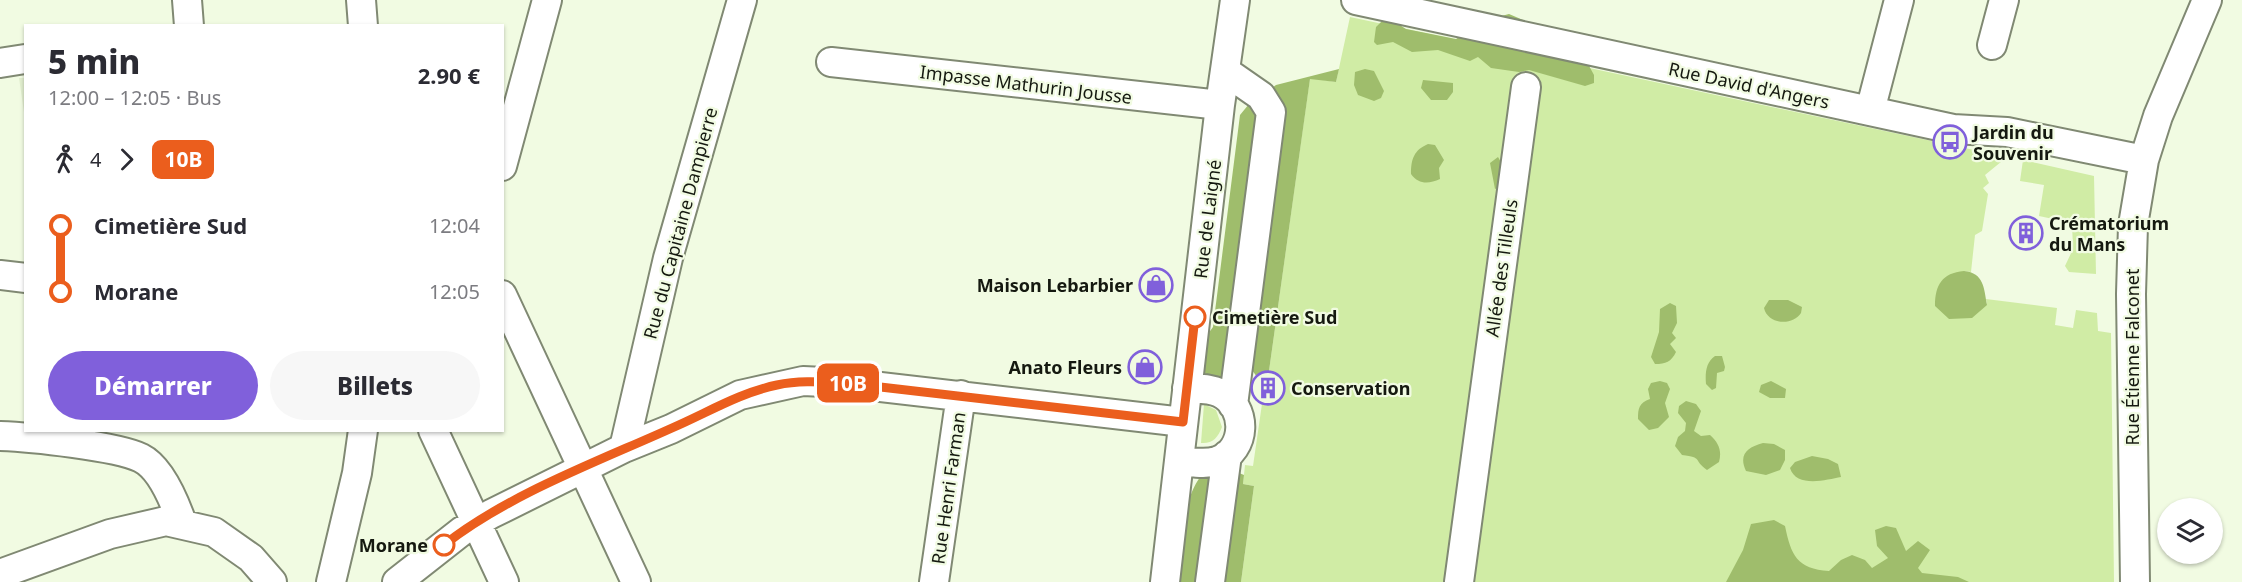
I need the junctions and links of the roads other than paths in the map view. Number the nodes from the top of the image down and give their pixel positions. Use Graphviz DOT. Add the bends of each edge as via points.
graph roads {
  1 [pos="187,0"];
  2 [pos="361,0"];
  3 [pos="547,0"];
  4 [pos="742,0"];
  5 [pos="1235,0"];
  6 [pos="1356,0"];
  7 [pos="1899,0"];
  8 [pos="2004,0"];
  9 [pos="2207,0"];
  10 [pos="189,24"];
  11 [pos="363,24"];
  12 [pos="1992,45"];
  13 [pos="24,59"];
  14 [pos="831,62"];
  15 [pos="0,63"];
  16 [pos="1225,71"];
  17 [pos="1526,87"];
  18 [pos="1220,105"];
  19 [pos="1870,111"];
  20 [pos="504,159"];
  21 [pos="2144,160"];
  22 [pos="0,275"];
  23 [pos="24,278"];
  24 [pos="504,299"];
  25 [pos="1187,388"];
  26 [pos="961,395"];
  27 [pos="1233,405"];
  28 [pos="1183,422"];
  29 [pos="363,432"];
  30 [pos="434,432"];
  31 [pos="0,436"];
  32 [pos="624,448"];
  33 [pos="1227,455"];
  34 [pos="1180,461"];
  35 [pos="584,467"];
  36 [pos="477,521"];
  37 [pos="182,523"];
  38 [pos="0,574"];
  39 [pos="272,582"];
  40 [pos="331,582"];
  41 [pos="397,582"];
  42 [pos="504,582"];
  43 [pos="636,582"];
  44 [pos="934,582"];
  45 [pos="1165,582"];
  46 [pos="1210,582"];
  47 [pos="1459,582"];
  48 [pos="2134,582"];
  1 -- 10 [label="street"];
  2 -- 11 [label="street"];
  3 -- 20 [label="street"];
  4 -- 32 [label="street, Rue du Capitaine Dampierre" via="668,258"];
  5 -- 16 [label="street, Rue de Laigné"];
  6 -- 19 [label="street, Rue David d'Angers"];
  7 -- 19 [label="street"];
  8 -- 12 [label="street"];
  9 -- 21 [label="street, Rue Étienne Falconet" via="2158,116"];
  13 -- 15 [label="street"];
  14 -- 18 [label="street, Impasse Mathurin Jousse"];
  16 -- 18 [label="street, Rue de Laigné"];
  16 -- 27 [label="street" via="1261,96 1271,112"];
  17 -- 47 [label="street, Allée des Tilleuls"];
  18 -- 25 [label="street, Rue de Laigné"];
  19 -- 21 [label="street, Rue David d'Angers" via="1953,129 2007,132"];
  21 -- 48 [label="street, Rue Étienne Falconet" via="2133,225 2131,294"];
  22 -- 23 [label="street"];
  24 -- 35 [label="street"];
  25 -- 27 [label="street" via="1219,393"];
  25 -- 28 [label="street, Rue de Laigné"];
  26 -- 28 [label="street"];
  26 -- 32 [label="street" via="803,381 740,395"];
  26 -- 44 [label="street, Rue Henri Farman"];
  27 -- 33 [label="street" via="1240,433"];
  28 -- 34 [label="street, Rue de Laigné"];
  29 -- 40 [label="street"];
  30 -- 36 [label="street"];
  31 -- 37 [label="street" via="103,449 141,458 165,485"];
  32 -- 35 [label="street"];
  33 -- 34 [label="street" via="1206,463"];
  33 -- 46 [label="street"];
  34 -- 45 [label="street, Rue de Laigné"];
  35 -- 36 [label="street"];
  35 -- 43 [label="street"];
  36 -- 41 [label="street"];
  36 -- 42 [label="street"];
  37 -- 38 [label="street" via="166,521 110,534"];
  37 -- 39 [label="street" via="214,532 251,558"];
}
